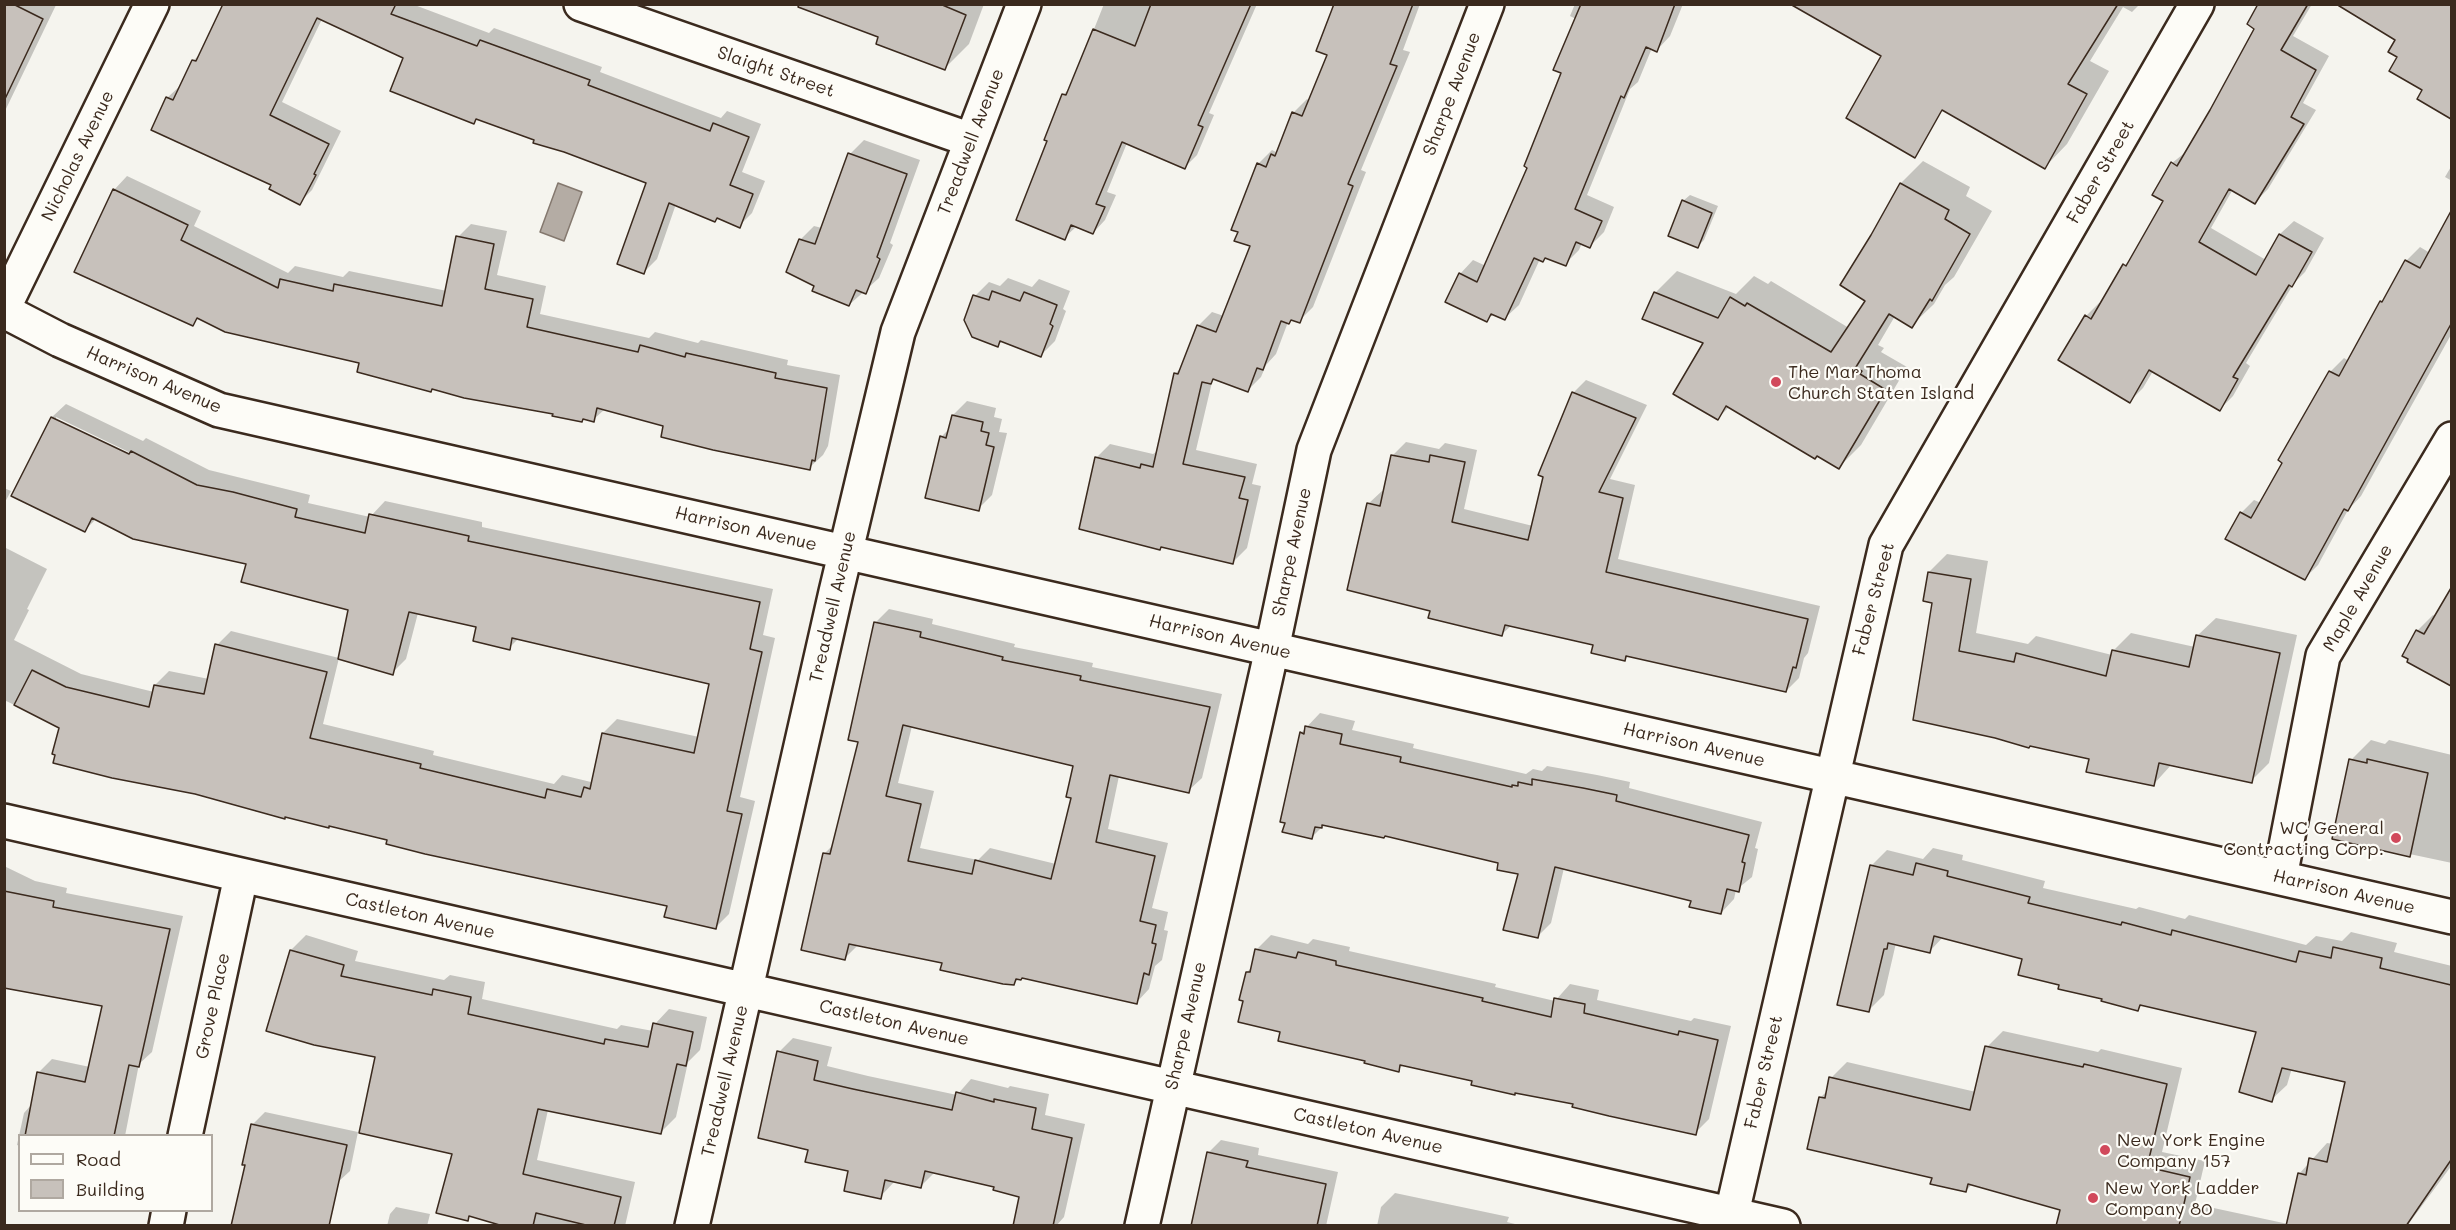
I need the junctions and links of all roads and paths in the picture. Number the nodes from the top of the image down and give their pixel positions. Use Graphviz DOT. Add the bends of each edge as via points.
graph roads {
  1 [pos="152,4"];
  2 [pos="581,4"];
  3 [pos="1024,4"];
  4 [pos="1487,4"];
  5 [pos="2197,4"];
  6 [pos="972,140"];
  7 [pos="4,309"];
  8 [pos="2451,438"];
  9 [pos="845,552"];
  10 [pos="1272,649"];
  11 [pos="1831,776"];
  12 [pos="4,821"];
  13 [pos="241,876"];
  14 [pos="2280,877"];
  15 [pos="2451,918"];
  16 [pos="746,990"];
  17 [pos="1172,1087"];
  18 [pos="185,1134"];
  19 [pos="1730,1219"];
  20 [pos="692,1226"];
  21 [pos="1142,1226"];
  22 [pos="1783,1226"];
  1 -- 7 [label="street, Nicholas Avenue"];
  2 -- 6 [label="street, Slaight Street"];
  3 -- 6 [label="street, Treadwell Avenue"];
  4 -- 10 [label="street, Sharpe Avenue" via="1314,450"];
  5 -- 11 [label="street, Faber Street" via="1886,545"];
  6 -- 9 [label="street, Treadwell Avenue" via="898,333"];
  7 -- 9 [label="street, Harrison Avenue" via="60,340 219,410"];
  8 -- 14 [label="street, Maple Avenue" via="2323,656"];
  9 -- 10 [label="street, Harrison Avenue"];
  9 -- 16 [label="street, Treadwell Avenue"];
  10 -- 11 [label="street, Harrison Avenue"];
  10 -- 17 [label="street, Sharpe Avenue"];
  11 -- 14 [label="street, Harrison Avenue"];
  11 -- 19 [label="street, Faber Street"];
  12 -- 13 [label="street, Castleton Avenue"];
  13 -- 16 [label="street, Castleton Avenue"];
  13 -- 18 [label="street, Grove Place"];
  14 -- 15 [label="street, Harrison Avenue"];
  16 -- 17 [label="street, Castleton Avenue"];
  16 -- 20 [label="street, Treadwell Avenue"];
  17 -- 19 [label="street, Castleton Avenue"];
  17 -- 21 [label="street, Sharpe Avenue"];
  19 -- 22 [label="street, Castleton Avenue"];
}
